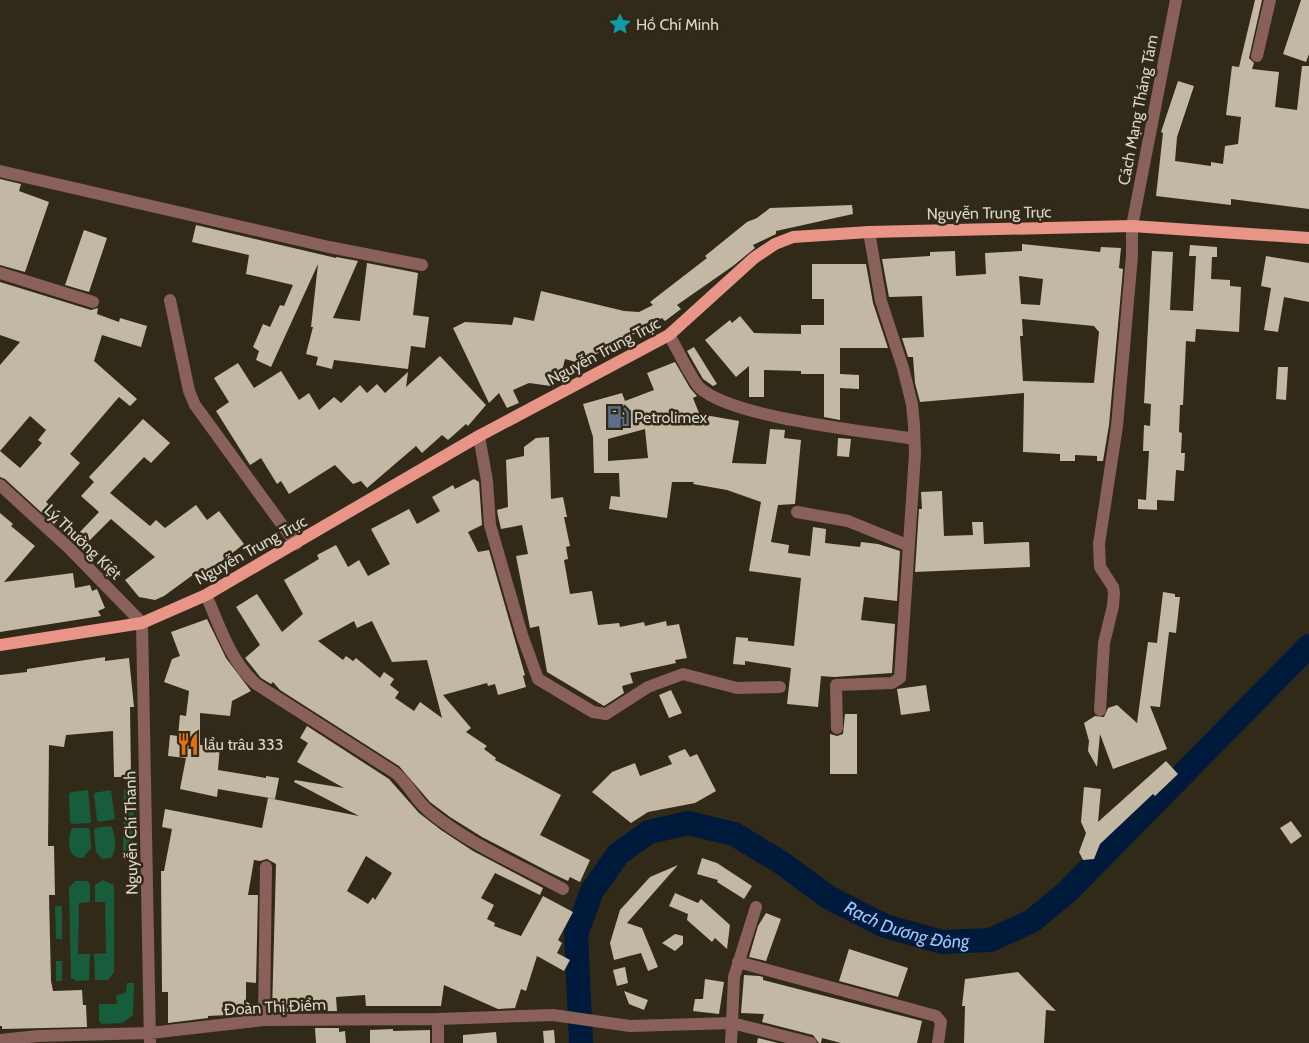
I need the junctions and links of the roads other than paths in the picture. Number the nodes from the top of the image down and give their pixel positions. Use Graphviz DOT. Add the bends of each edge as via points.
graph roads {
  1 [pos="1176,0"];
  2 [pos="1270,0"];
  3 [pos="1256,56"];
  4 [pos="0,171"];
  5 [pos="1132,226"];
  6 [pos="869,232"];
  7 [pos="1309,238"];
  8 [pos="422,265"];
  9 [pos="0,273"];
  10 [pos="170,300"];
  11 [pos="93,302"];
  12 [pos="669,335"];
  13 [pos="479,436"];
  14 [pos="914,439"];
  15 [pos="0,485"];
  16 [pos="797,512"];
  17 [pos="296,544"];
  18 [pos="907,545"];
  19 [pos="206,595"];
  20 [pos="142,623"];
  21 [pos="0,645"];
  22 [pos="780,687"];
  23 [pos="1100,710"];
  24 [pos="837,728"];
  25 [pos="266,867"];
  26 [pos="563,889"];
  27 [pos="756,907"];
  28 [pos="738,962"];
  29 [pos="438,1019"];
  30 [pos="264,1020"];
  31 [pos="732,1023"];
  32 [pos="150,1038"];
  33 [pos="0,1040"];
  34 [pos="38,1040"];
  35 [pos="438,1043"];
  36 [pos="731,1043"];
  37 [pos="811,1043"];
  38 [pos="938,1043"];
  1 -- 5 [label="street, Cách Mạng Tháng Tám"];
  2 -- 3 [label="street"];
  4 -- 8 [label="street" via="329,247"];
  5 -- 6 [label="main road, Nguyễn Trung Trực"];
  5 -- 7 [label="main road, Nguyễn Trung Trực"];
  5 -- 23 [label="street, Cách Mạng Tháng Tám" via="1117,426 1099,544 1100,567 1114,593 1104,643"];
  6 -- 12 [label="main road, Nguyễn Trung Trực" via="793,237 775,244 754,258"];
  6 -- 14 [label="street" via="881,301 912,404"];
  9 -- 11 [label="street"];
  10 -- 17 [label="street" via="189,391 195,405"];
  12 -- 13 [label="main road, Nguyễn Trung Trực"];
  12 -- 14 [label="street" via="699,387 716,398 748,411"];
  13 -- 17 [label="main road, Nguyễn Trung Trực"];
  13 -- 22 [label="street" via="490,525 538,680 594,712 606,714 648,687 683,674 737,688"];
  14 -- 18 [label="street"];
  15 -- 20 [label="street, Lý Thường Kiệt" via="70,548"];
  16 -- 18 [label="street" via="848,522"];
  17 -- 19 [label="main road, Nguyễn Trung Trực"];
  18 -- 24 [label="street" via="900,678 892,683 836,686"];
  19 -- 20 [label="main road, Nguyễn Trung Trực"];
  19 -- 26 [label="street" via="229,650 243,672 256,684 394,772 436,818"];
  20 -- 21 [label="main road, Nguyễn Trung Trực"];
  20 -- 32 [label="street, Nguyễn Chí Thanh"];
  25 -- 30 [label="street"];
  27 -- 28 [label="street"];
  28 -- 31 [label="street" via="733,985"];
  28 -- 38 [label="street" via="936,1016 941,1022"];
  29 -- 30 [label="street, Đoàn Thị Điểm"];
  29 -- 31 [label="street, Đoàn Thị Điểm" via="553,1015 630,1026"];
  29 -- 35 [label="street"];
  30 -- 32 [label="street, Đoàn Thị Điểm"];
  31 -- 36 [label="street"];
  31 -- 37 [label="street"];
  32 -- 34 [label="street, Đoàn Thị Điểm"];
  33 -- 34 [label="street, Đoàn Thị Điểm"];
}
